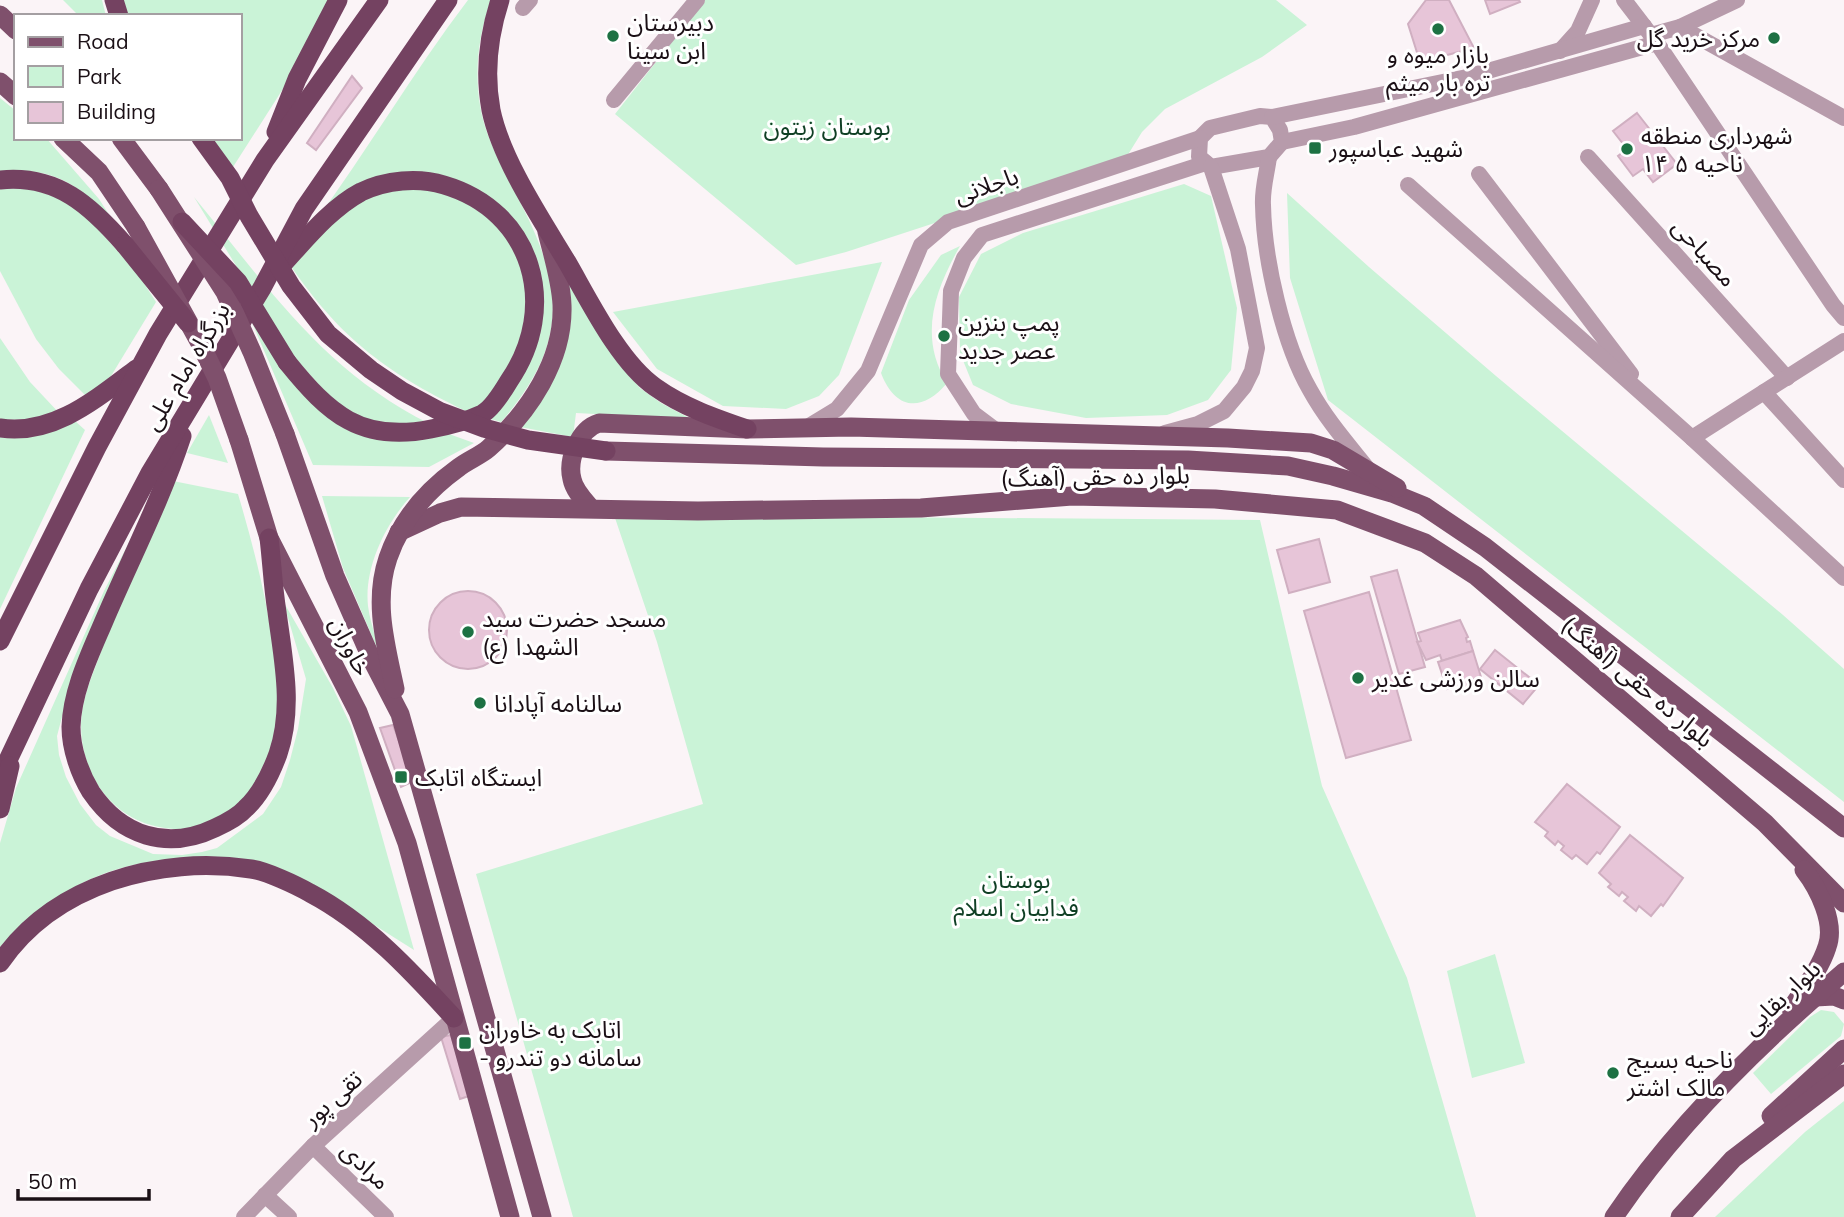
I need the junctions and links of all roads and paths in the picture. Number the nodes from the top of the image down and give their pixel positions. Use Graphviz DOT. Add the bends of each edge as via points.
graph roads {
  1 [pos="338,0"];
  2 [pos="379,0"];
  3 [pos="448,0"];
  4 [pos="500,0"];
  5 [pos="697,0"];
  6 [pos="1592,0"];
  7 [pos="1623,0"];
  8 [pos="1737,0"];
  9 [pos="0,15"];
  10 [pos="1680,27"];
  11 [pos="14,28"];
  12 [pos="1651,35"];
  13 [pos="1560,51"];
  14 [pos="0,82"];
  15 [pos="14,94"];
  16 [pos="614,100"];
  17 [pos="1272,117"];
  18 [pos="1844,118"];
  19 [pos="1200,138"];
  20 [pos="64,140"];
  21 [pos="122,140"];
  22 [pos="202,140"];
  23 [pos="1282,142"];
  24 [pos="1269,157"];
  25 [pos="1588,157"];
  26 [pos="265,160"];
  27 [pos="1209,165"];
  28 [pos="1479,174"];
  29 [pos="0,180"];
  30 [pos="1408,185"];
  31 [pos="181,222"];
  32 [pos="546,228"];
  33 [pos="262,289"];
  34 [pos="1838,308"];
  35 [pos="1844,318"];
  36 [pos="188,323"];
  37 [pos="1844,341"];
  38 [pos="140,367"];
  39 [pos="1787,378"];
  40 [pos="1764,392"];
  41 [pos="1653,404"];
  42 [pos="191,406"];
  43 [pos="809,426"];
  44 [pos="0,428"];
  45 [pos="747,429"];
  46 [pos="998,432"];
  47 [pos="1154,436"];
  48 [pos="1692,439"];
  49 [pos="606,451"];
  50 [pos="1368,470"];
  51 [pos="1844,480"];
  52 [pos="1414,502"];
  53 [pos="590,507"];
  54 [pos="399,532"];
  55 [pos="270,538"];
  56 [pos="1844,578"];
  57 [pos="0,641"];
  58 [pos="400,714"];
  59 [pos="16,741"];
  60 [pos="0,777"];
  61 [pos="0,809"];
  62 [pos="1765,823"];
  63 [pos="1844,828"];
  64 [pos="1844,903"];
  65 [pos="0,963"];
  66 [pos="1844,972"];
  67 [pos="1815,997"];
  68 [pos="1844,1000"];
  69 [pos="454,1018"];
  70 [pos="1774,1034"];
  71 [pos="1844,1049"];
  72 [pos="1844,1074"];
  73 [pos="313,1146"];
  74 [pos="1732,1159"];
  75 [pos="265,1195"];
  76 [pos="244,1217"];
  77 [pos="289,1217"];
  78 [pos="386,1217"];
  79 [pos="510,1217"];
  80 [pos="542,1217"];
  81 [pos="1614,1217"];
  82 [pos="1679,1217"];
  1 -- 26 [label="highway" via="297,79"];
  2 -- 26 [label="highway, بزرگراه امام علی"];
  3 -- 33 [label="highway, بزرگراه امام علی" via="304,209"];
  4 -- 32 [label="highway" via="486,74 492,112"];
  5 -- 16 [label="street"];
  6 -- 13 [label="street" via="1578,31"];
  7 -- 12 [label="street"];
  8 -- 10 [label="street"];
  9 -- 11 [label="main road"];
  10 -- 12 [label="street"];
  10 -- 18 [label="street"];
  12 -- 13 [label="street, باجلانی"];
  12 -- 23 [label="street" via="1354,127"];
  12 -- 34 [label="street"];
  13 -- 17 [label="street, باجلانی" via="1467,77"];
  14 -- 15 [label="main road"];
  17 -- 19 [label="street, باجلانی" via="1210,128"];
  17 -- 23 [label="street"];
  19 -- 27 [label="street" via="1199,157"];
  19 -- 43 [label="street, باجلانی" via="948,222 921,245 868,371 837,410"];
  20 -- 36 [label="main road, خاوران, bridge" via="99,172 136,227"];
  21 -- 31 [label="main road, خاوران, bridge"];
  22 -- 49 [label="highway, bridge" via="230,178 292,286 328,334 371,370 441,412 484,428 528,440"];
  23 -- 24 [label="street"];
  24 -- 27 [label="street, باجلانی"];
  24 -- 50 [label="street" via="1263,203 1270,271 1286,330 1308,387"];
  25 -- 39 [label="street, مصباحی"];
  26 -- 38 [label="highway, بزرگراه امام علی"];
  27 -- 46 [label="street, باجلانی" via="982,235 964,258 951,291 948,374 974,414"];
  27 -- 47 [label="street" via="1238,249 1257,348 1248,379 1224,411"];
  28 -- 41 [label="street"];
  29 -- 36 [label="highway, bridge" via="39,182 62,190 99,216"];
  30 -- 41 [label="street"];
  31 -- 33 [label="highway, bridge" via="238,282 287,362 326,407 342,418 381,431 413,433 485,413 516,371 535,316 536,295 528,258 507,226 477,199 435,182 409,180 372,188 344,203"];
  31 -- 58 [label="main road, خاوران, bridge" via="225,292 252,352 335,576"];
  32 -- 45 [label="highway" via="623,355 654,386 699,413"];
  32 -- 54 [label="main road" via="562,306 549,372 489,448 420,499"];
  33 -- 42 [label="highway, بزرگراه امام علی"];
  34 -- 35 [label="street"];
  36 -- 55 [label="main road, خاوران, bridge" via="217,378"];
  37 -- 39 [label="street"];
  38 -- 44 [label="highway" via="92,402 47,425"];
  38 -- 57 [label="highway, بزرگراه امام علی"];
  39 -- 40 [label="street"];
  40 -- 48 [label="street"];
  40 -- 51 [label="street"];
  41 -- 48 [label="street"];
  42 -- 55 [label="highway" via="167,480 85,668 71,727 84,781 102,808 133,830 159,839 185,840 205,833 246,809 273,764 287,689"];
  42 -- 59 [label="highway, بزرگراه امام علی" via="89,589"];
  43 -- 45 [label="main road"];
  43 -- 46 [label="main road"];
  45 -- 53 [label="main road" via="591,426 571,461 575,488"];
  46 -- 47 [label="main road"];
  47 -- 50 [label="main road" via="1311,443"];
  48 -- 56 [label="street"];
  49 -- 52 [label="main road, بلوار ده حقی (آهنگ)" via="1188,460 1288,466"];
  50 -- 52 [label="main road"];
  52 -- 63 [label="main road, بلوار ده حقی (آهنگ)" via="1485,547"];
  53 -- 54 [label="main road, بلوار ده حقی (آهنگ)" via="461,507"];
  53 -- 62 [label="main road, بلوار ده حقی (آهنگ)" via="921,508 1072,496 1215,499 1337,510 1425,543 1476,576"];
  54 -- 58 [label="main road" via="387,559 381,603"];
  55 -- 69 [label="main road, خاوران" via="358,712 407,843"];
  58 -- 80 [label="main road, خاوران"];
  59 -- 60 [label="highway, بزرگراه امام علی"];
  59 -- 61 [label="highway"];
  62 -- 64 [label="main road, بلوار ده حقی (آهنگ)"];
  62 -- 70 [label="main road" via="1807,873 1829,922 1828,945"];
  65 -- 69 [label="highway" via="28,929 98,884 146,871 253,869 310,892 370,934"];
  66 -- 67 [label="main road, بلوار بقایی"];
  67 -- 68 [label="main road"];
  67 -- 70 [label="main road, بلوار بقایی"];
  69 -- 73 [label="street, تقی پور"];
  69 -- 79 [label="main road, خاوران"];
  70 -- 81 [label="main road, بلوار بقایی" via="1679,1133"];
  71 -- 74 [label="main road"];
  72 -- 74 [label="main road"];
  73 -- 75 [label="street, تقی پور"];
  73 -- 78 [label="street, مرادی"];
  74 -- 82 [label="main road"];
  75 -- 76 [label="street, تقی پور"];
  75 -- 77 [label="street"];
}
